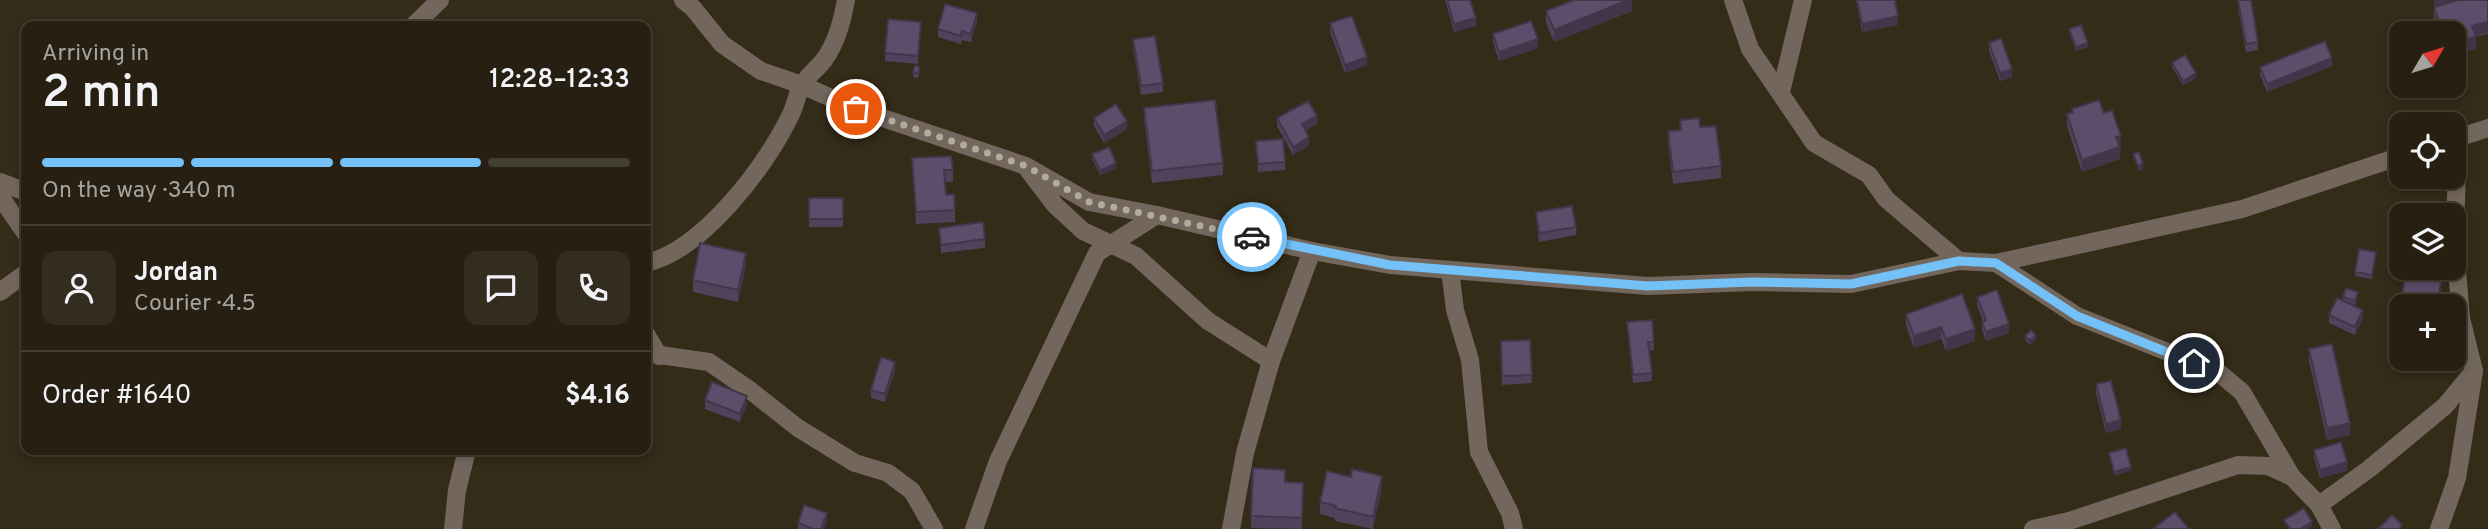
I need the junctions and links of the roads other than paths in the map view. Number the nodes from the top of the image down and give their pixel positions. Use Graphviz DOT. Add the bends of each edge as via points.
graph roads {
  1 [pos="413,0"];
  2 [pos="440,0"];
  3 [pos="683,0"];
  4 [pos="846,0"];
  5 [pos="1733,0"];
  6 [pos="1803,0"];
  7 [pos="418,21"];
  8 [pos="422,21"];
  9 [pos="802,85"];
  10 [pos="1782,92"];
  11 [pos="2488,128"];
  12 [pos="2466,135"];
  13 [pos="2389,160"];
  14 [pos="1026,166"];
  15 [pos="0,182"];
  16 [pos="2455,189"];
  17 [pos="21,190"];
  18 [pos="0,196"];
  19 [pos="1157,215"];
  20 [pos="21,227"];
  21 [pos="1110,243"];
  22 [pos="1312,251"];
  23 [pos="651,261"];
  24 [pos="1959,261"];
  25 [pos="1996,263"];
  26 [pos="1450,270"];
  27 [pos="21,277"];
  28 [pos="0,292"];
  29 [pos="652,354"];
  30 [pos="1271,361"];
  31 [pos="2474,371"];
  32 [pos="466,455"];
  33 [pos="2292,477"];
  34 [pos="2319,505"];
  35 [pos="453,529"];
  36 [pos="934,529"];
  37 [pos="974,529"];
  38 [pos="1231,529"];
  39 [pos="1514,529"];
  40 [pos="2033,529"];
  41 [pos="2332,529"];
  42 [pos="2439,529"];
  1 -- 7 [label="street"];
  2 -- 8 [label="street"];
  3 -- 9 [label="street" via="722,44 761,71"];
  4 -- 9 [label="street" via="830,49"];
  5 -- 10 [label="street" via="1750,49"];
  6 -- 10 [label="street"];
  9 -- 14 [label="street" via="856,109"];
  9 -- 23 [label="street" via="766,158 724,211 688,244"];
  10 -- 24 [label="street" via="1814,143 1870,175 1886,199"];
  11 -- 12 [label="street"];
  13 -- 25 [label="street" via="2242,209"];
  14 -- 19 [label="street" via="1089,202"];
  14 -- 21 [label="street" via="1055,205 1083,231"];
  15 -- 17 [label="street"];
  16 -- 31 [label="street" via="2461,318"];
  18 -- 20 [label="street"];
  19 -- 21 [label="street"];
  19 -- 22 [label="street"];
  21 -- 30 [label="street" via="1136,256 1208,321"];
  21 -- 37 [label="street" via="1097,253 1061,328 998,461"];
  22 -- 26 [label="street"];
  22 -- 30 [label="street"];
  24 -- 25 [label="street"];
  24 -- 26 [label="street" via="1851,284 1648,286"];
  25 -- 33 [label="street" via="2077,316 2218,372 2242,392"];
  26 -- 39 [label="street" via="1454,310 1470,360 1479,452"];
  27 -- 28 [label="street"];
  29 -- 36 [label="street" via="709,362 798,428 855,463 888,472 912,491"];
  30 -- 38 [label="street" via="1245,453"];
  31 -- 34 [label="street" via="2445,405"];
  31 -- 42 [label="street" via="2457,478"];
  32 -- 35 [label="street"];
  33 -- 34 [label="street"];
  33 -- 40 [label="street" via="2268,466 2238,465"];
  34 -- 41 [label="street"];
}
